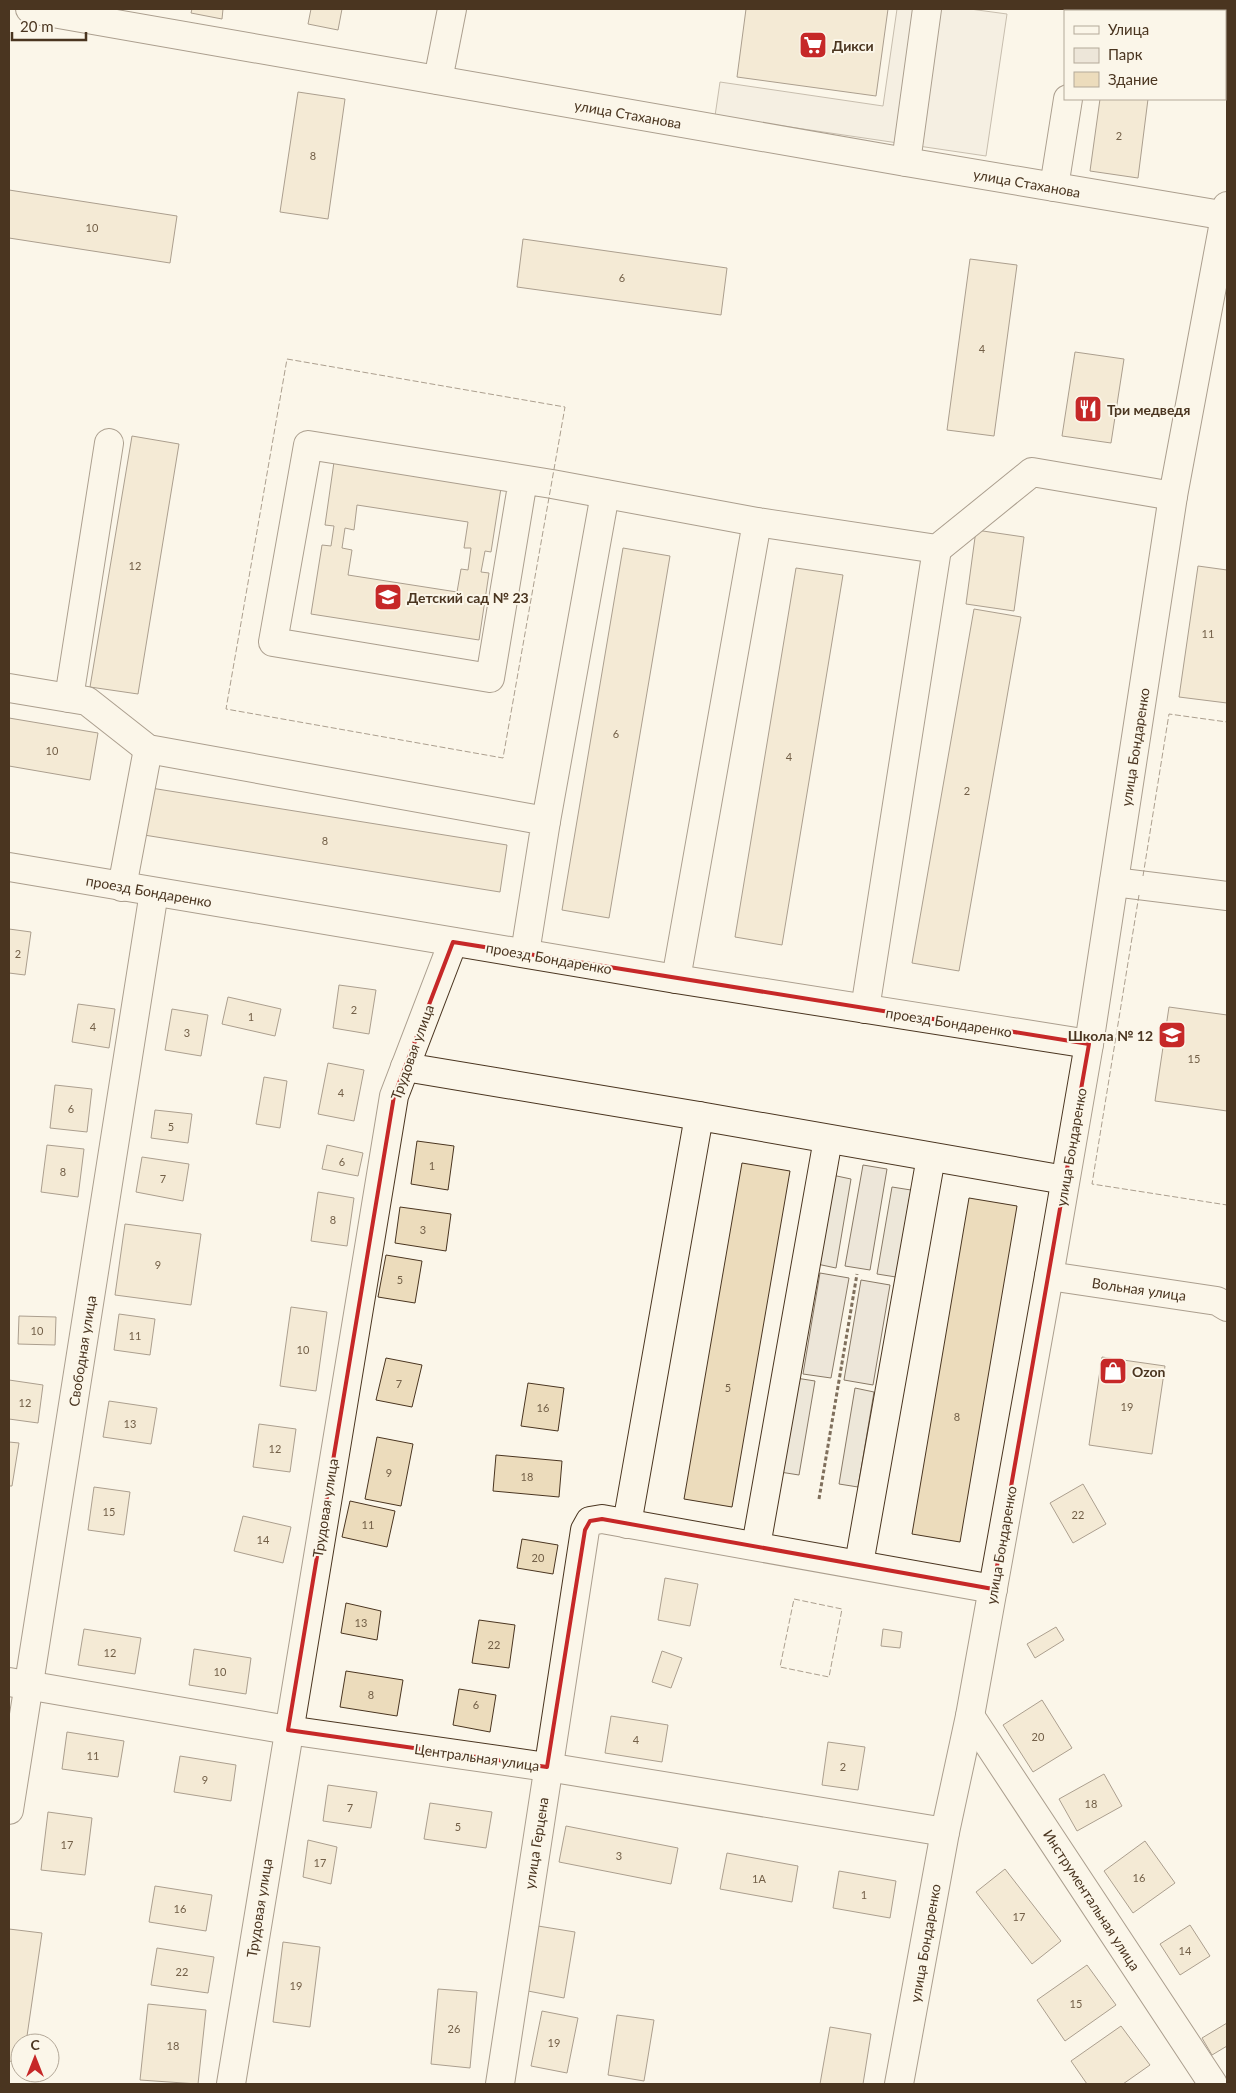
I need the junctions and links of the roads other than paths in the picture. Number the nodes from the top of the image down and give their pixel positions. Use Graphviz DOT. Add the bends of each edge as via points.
graph roads {
  1 [pos="30,9"];
  2 [pos="452,9"];
  3 [pos="927,9"];
  4 [pos="438,80"];
  5 [pos="1068,100"];
  6 [pos="906,162"];
  7 [pos="1054,187"];
  8 [pos="1227,213"];
  9 [pos="109,443"];
  10 [pos="523,480"];
  11 [pos="605,494"];
  12 [pos="1173,496"];
  13 [pos="758,522"];
  14 [pos="937,549"];
  15 [pos="9,688"];
  16 [pos="69,698"];
  17 [pos="148,749"];
  18 [pos="546,821"];
  19 [pos="9,867"];
  20 [pos="1114,882"];
  21 [pos="122,887"];
  22 [pos="154,892"];
  23 [pos="1227,896"];
  24 [pos="453,942"];
  25 [pos="525,953"];
  26 [pos="676,979"];
  27 [pos="864,1009"];
  28 [pos="1089,1044"];
  29 [pos="405,1067"];
  30 [pos="699,1116"];
  31 [pos="828,1138"];
  32 [pos="931,1156"];
  33 [pos="1065,1180"];
  34 [pos="1049,1276"];
  35 [pos="1227,1307"];
  36 [pos="627,1524"];
  37 [pos="756,1546"];
  38 [pos="859,1564"];
  39 [pos="993,1588"];
  40 [pos="19,1684"];
  41 [pos="970,1716"];
  42 [pos="288,1730"];
  43 [pos="548,1767"];
  44 [pos="9,1810"];
  45 [pos="945,1832"];
  46 [pos="231,2084"];
  47 [pos="500,2084"];
  48 [pos="899,2084"];
  49 [pos="1213,2084"];
  1 -- 4 [label="street, улица Стаханова"];
  2 -- 4 [label="street"];
  3 -- 6 [label="street"];
  4 -- 6 [label="street, улица Стаханова"];
  5 -- 7 [label="street"];
  6 -- 7 [label="street, улица Стаханова"];
  7 -- 8 [label="street, улица Стаханова"];
  8 -- 12 [label="street, улица Бондаренко"];
  9 -- 16 [label="street"];
  10 -- 10 [label="street" via="308,445 272,642 490,678"];
  10 -- 11 [label="street"];
  11 -- 13 [label="street"];
  11 -- 18 [label="street"];
  12 -- 14 [label="street" via="1032,472"];
  12 -- 20 [label="street, улица Бондаренко"];
  13 -- 14 [label="street"];
  13 -- 26 [label="street"];
  14 -- 27 [label="street"];
  15 -- 16 [label="street"];
  16 -- 17 [label="street" via="87,701"];
  17 -- 18 [label="street"];
  17 -- 21 [label="street"];
  18 -- 25 [label="street"];
  19 -- 21 [label="street, проезд Бондаренко"];
  20 -- 23 [label="street"];
  20 -- 28 [label="street, улица Бондаренко"];
  21 -- 22 [label="street, проезд Бондаренко"];
  22 -- 24 [label="street, проезд Бондаренко"];
  22 -- 40 [label="street, Свободная улица"];
  24 -- 25 [label="street, проезд Бондаренко"];
  24 -- 29 [label="street, Трудовая улица"];
  25 -- 26 [label="street, проезд Бондаренко"];
  26 -- 27 [label="street, проезд Бондаренко"];
  27 -- 28 [label="street, проезд Бондаренко"];
  28 -- 33 [label="street, улица Бондаренко"];
  29 -- 30 [label="street"];
  29 -- 42 [label="street, Трудовая улица" via="394,1096"];
  30 -- 31 [label="street"];
  30 -- 36 [label="street"];
  31 -- 32 [label="street"];
  31 -- 37 [label="street"];
  32 -- 33 [label="street"];
  32 -- 38 [label="street"];
  33 -- 34 [label="street, улица Бондаренко"];
  34 -- 35 [label="street, Вольная улица" via="1217,1301"];
  34 -- 39 [label="street, улица Бондаренко"];
  36 -- 37 [label="street"];
  36 -- 43 [label="street, улица Герцена" via="602,1519 590,1521 585,1530"];
  37 -- 38 [label="street"];
  38 -- 39 [label="street"];
  39 -- 41 [label="street, улица Бондаренко"];
  40 -- 42 [label="street, Центральная улица"];
  40 -- 44 [label="street, Свободная улица"];
  41 -- 45 [label="street, улица Бондаренко"];
  41 -- 49 [label="street, Инструментальная улица"];
  42 -- 43 [label="street, Центральная улица"];
  42 -- 46 [label="street, Трудовая улица"];
  43 -- 45 [label="street, Центральная улица"];
  43 -- 47 [label="street, улица Герцена"];
  45 -- 48 [label="street, улица Бондаренко"];
}
